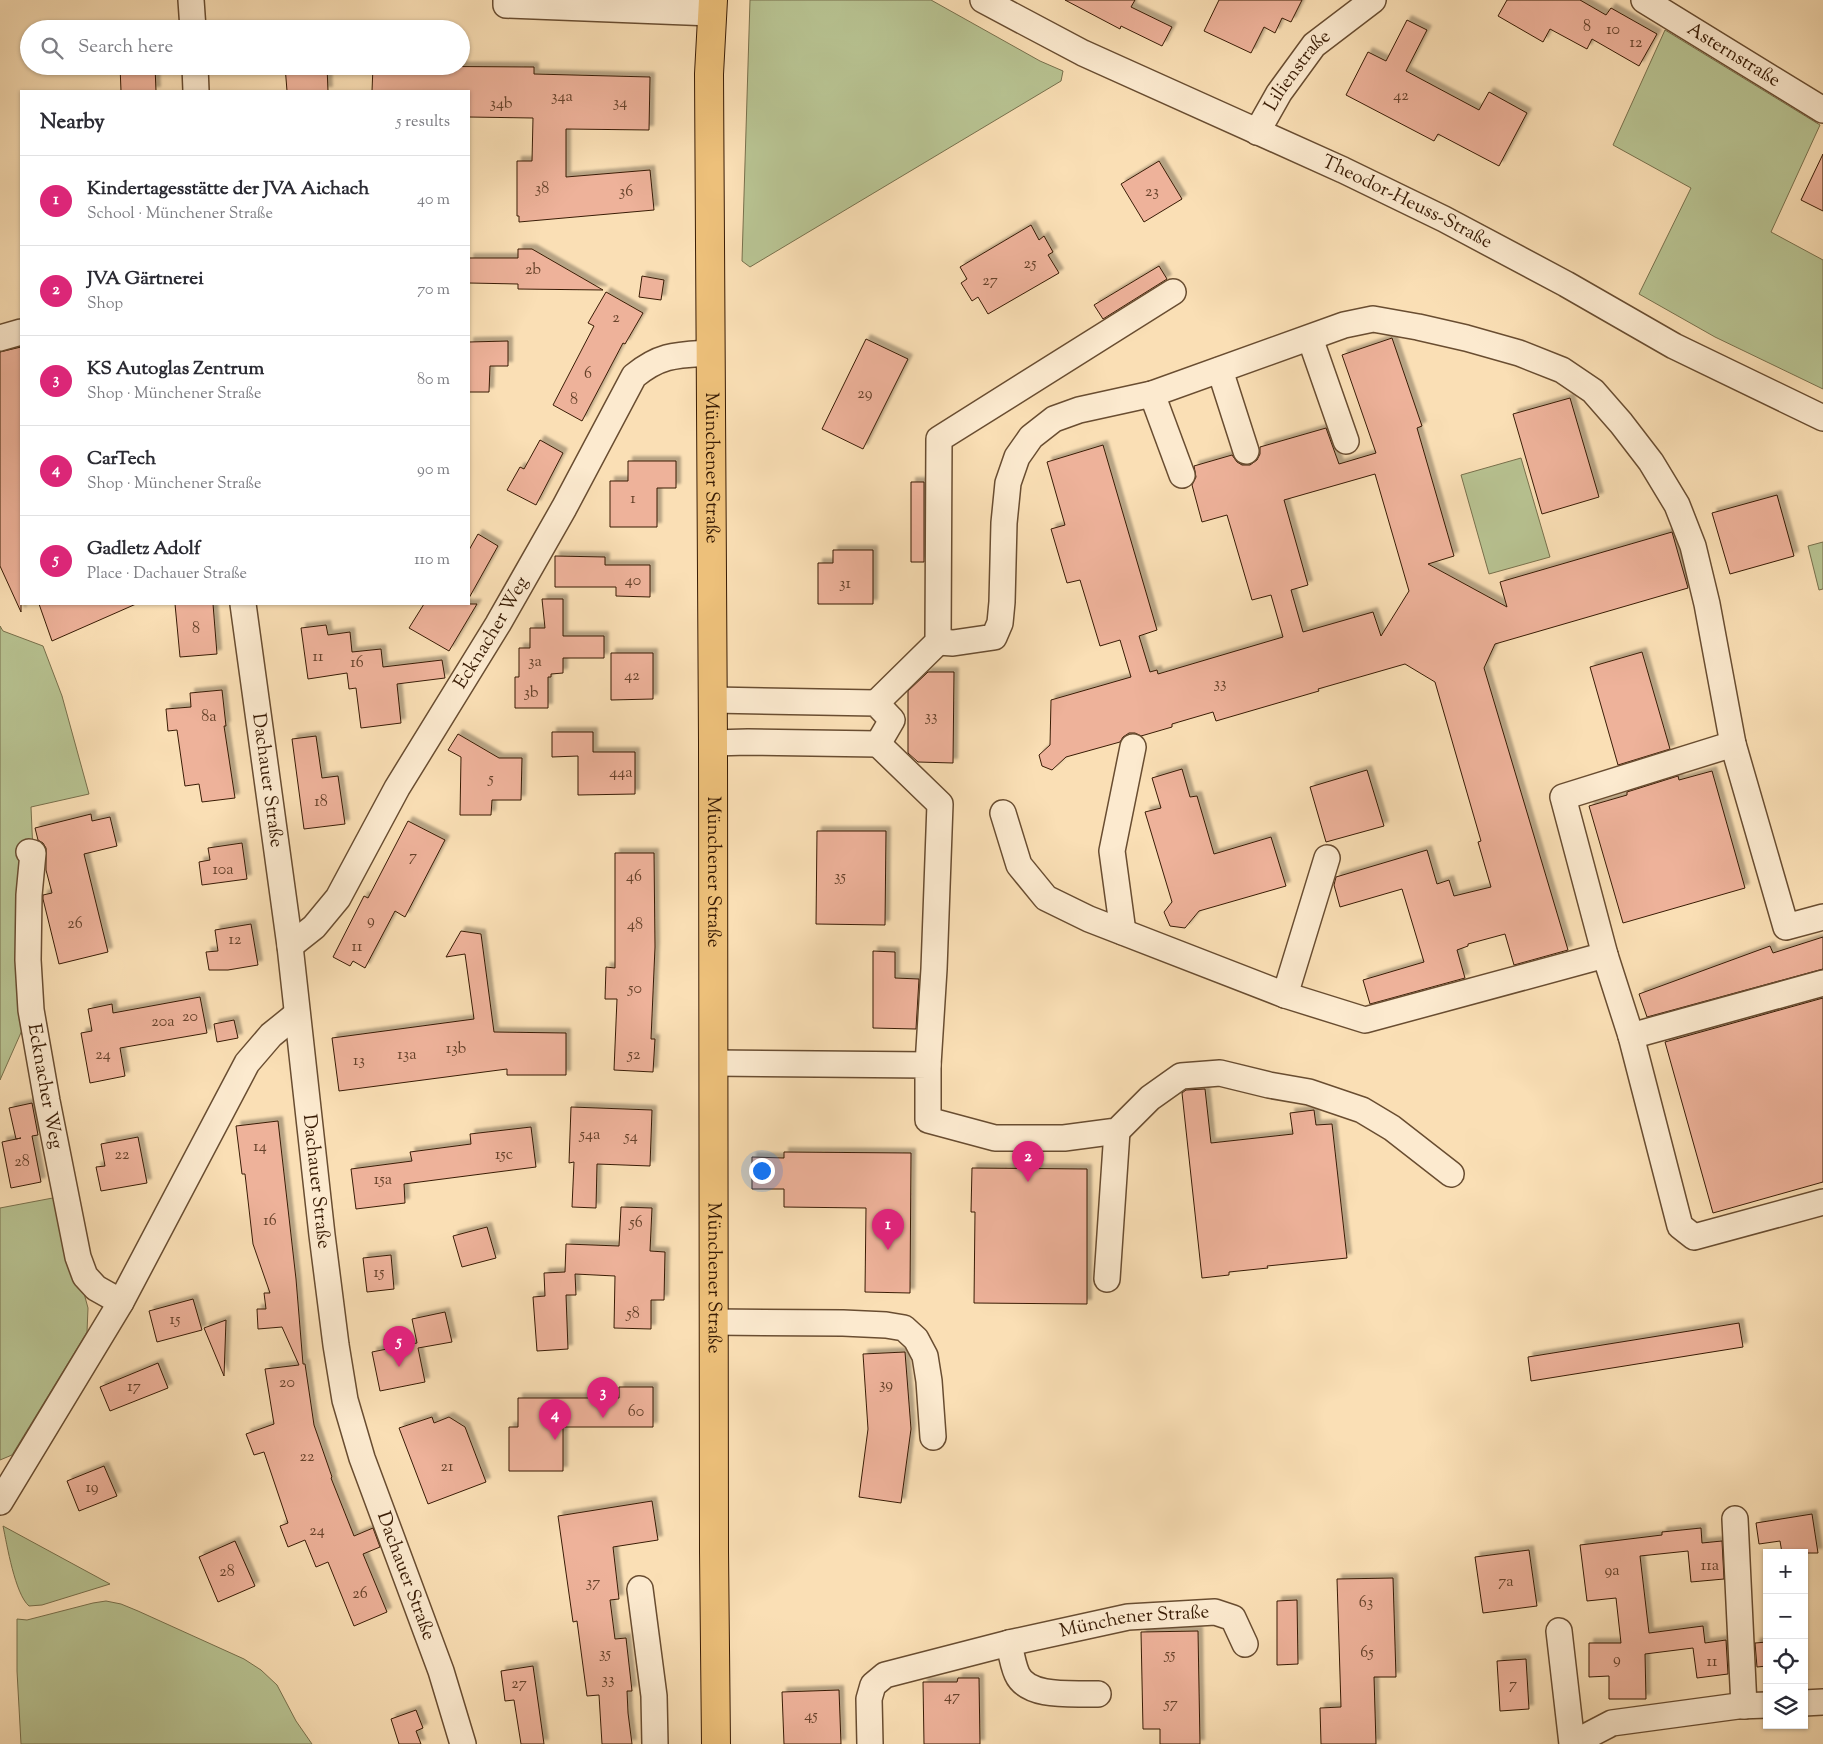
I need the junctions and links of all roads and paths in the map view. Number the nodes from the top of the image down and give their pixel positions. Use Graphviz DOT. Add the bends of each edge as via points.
graph roads {
  1 [pos="191,0"];
  2 [pos="506,0"];
  3 [pos="983,0"];
  4 [pos="1373,0"];
  5 [pos="1644,0"];
  6 [pos="680,5"];
  7 [pos="712,6"];
  8 [pos="1010,6"];
  9 [pos="192,20"];
  10 [pos="195,75"];
  11 [pos="196,90"];
  12 [pos="1823,110"];
  13 [pos="1257,132"];
  14 [pos="1173,292"];
  15 [pos="20,332"];
  16 [pos="0,338"];
  17 [pos="1310,338"];
  18 [pos="710,354"];
  19 [pos="1220,370"];
  20 [pos="1152,394"];
  21 [pos="1823,418"];
  22 [pos="1346,441"];
  23 [pos="1246,451"];
  24 [pos="1182,475"];
  25 [pos="243,605"];
  26 [pos="938,642"];
  27 [pos="713,700"];
  28 [pos="876,704"];
  29 [pos="713,743"];
  30 [pos="878,744"];
  31 [pos="1733,744"];
  32 [pos="1134,748"];
  33 [pos="1003,813"];
  34 [pos="29,852"];
  35 [pos="1328,858"];
  36 [pos="1823,916"];
  37 [pos="1123,932"];
  38 [pos="290,946"];
  39 [pos="1605,955"];
  40 [pos="1823,983"];
  41 [pos="1285,995"];
  42 [pos="297,1014"];
  43 [pos="1631,1036"];
  44 [pos="713,1063"];
  45 [pos="928,1066"];
  46 [pos="1117,1131"];
  47 [pos="1451,1174"];
  48 [pos="1823,1202"];
  49 [pos="1107,1279"];
  50 [pos="121,1302"];
  51 [pos="713,1322"];
  52 [pos="933,1436"];
  53 [pos="0,1502"];
  54 [pos="1735,1518"];
  55 [pos="640,1589"];
  56 [pos="1559,1631"];
  57 [pos="1009,1643"];
  58 [pos="1245,1644"];
  59 [pos="1098,1694"];
  60 [pos="1823,1702"];
  61 [pos="1808,1703"];
  62 [pos="1755,1705"];
  63 [pos="463,1744"];
  64 [pos="655,1744"];
  65 [pos="716,1744"];
  66 [pos="870,1744"];
  67 [pos="1572,1744"];
  68 [pos="1578,1744"];
  1 -- 9 [label="street"];
  2 -- 6 [label="street" via="506,5"];
  3 -- 8 [label="street, Theodor-Heuss-Straße"];
  4 -- 13 [label="street, Lilienstraße" via="1314,45 1279,93"];
  5 -- 12 [label="street, Asternstraße"];
  6 -- 7 [label="street"];
  7 -- 18 [label="main road, Münchener Straße" via="709,74"];
  8 -- 13 [label="street, Theodor-Heuss-Straße" via="1083,53"];
  10 -- 11 [label="street"];
  13 -- 21 [label="street, Theodor-Heuss-Straße" via="1444,219 1674,346"];
  14 -- 26 [label="street" via="939,439"];
  15 -- 16 [label="street"];
  17 -- 19 [label="street"];
  17 -- 22 [label="street"];
  17 -- 31 [label="street" via="1344,325 1372,320 1418,327 1519,353 1562,370 1593,391 1650,462 1677,505 1693,546 1707,604"];
  18 -- 27 [label="main road, Münchener Straße"];
  18 -- 38 [label="street, Ecknacher Weg" via="674,355 659,359 634,376 560,516 397,788 338,898 314,927"];
  19 -- 20 [label="street"];
  19 -- 23 [label="street"];
  20 -- 24 [label="street"];
  20 -- 26 [label="street" via="1079,410 1054,419 1032,437 1017,458 1008,483 1002,602 1000,623 994,637 953,644"];
  25 -- 38 [label="street, Dachauer Straße"];
  26 -- 28 [label="street"];
  27 -- 28 [label="street"];
  27 -- 29 [label="main road, Münchener Straße"];
  28 -- 30 [label="street" via="892,720"];
  29 -- 30 [label="street"];
  29 -- 44 [label="main road, Münchener Straße"];
  30 -- 45 [label="street" via="940,804"];
  31 -- 36 [label="street" via="1786,927"];
  31 -- 39 [label="street" via="1563,797"];
  32 -- 37 [label="street" via="1112,851"];
  33 -- 37 [label="street" via="1019,865 1046,898"];
  34 -- 50 [label="street, Ecknacher Weg" via="33,854 28,960 31,1010 73,1234 85,1276 96,1288"];
  35 -- 41 [label="street"];
  37 -- 41 [label="street"];
  38 -- 42 [label="street, Dachauer Straße"];
  39 -- 41 [label="street" via="1365,1020"];
  39 -- 43 [label="street"];
  40 -- 43 [label="street"];
  42 -- 50 [label="street" via="271,1036 247,1064"];
  42 -- 63 [label="street, Dachauer Straße" via="335,1335 346,1400 362,1458 441,1671"];
  43 -- 48 [label="street" via="1680,1226 1694,1237"];
  44 -- 45 [label="street"];
  44 -- 51 [label="main road, Münchener Straße"];
  45 -- 46 [label="street" via="928,1120 995,1138 1064,1138"];
  46 -- 47 [label="street" via="1150,1098 1181,1076 1220,1074 1309,1092 1362,1110 1392,1128"];
  46 -- 49 [label="street"];
  50 -- 53 [label="street"];
  51 -- 52 [label="street" via="843,1323 904,1328 916,1339 925,1356"];
  51 -- 65 [label="main road, Münchener Straße"];
  54 -- 62 [label="street"];
  55 -- 64 [label="street" via="654,1696"];
  56 -- 67 [label="street"];
  57 -- 58 [label="street, Münchener Straße" via="1128,1616 1215,1612 1232,1618"];
  57 -- 59 [label="street" via="1017,1676 1030,1688 1047,1693"];
  57 -- 66 [label="street, Münchener Straße" via="885,1675 873,1685 869,1699"];
  60 -- 61 [label="street"];
  62 -- 68 [label="street" via="1612,1723 1586,1736"];
}
